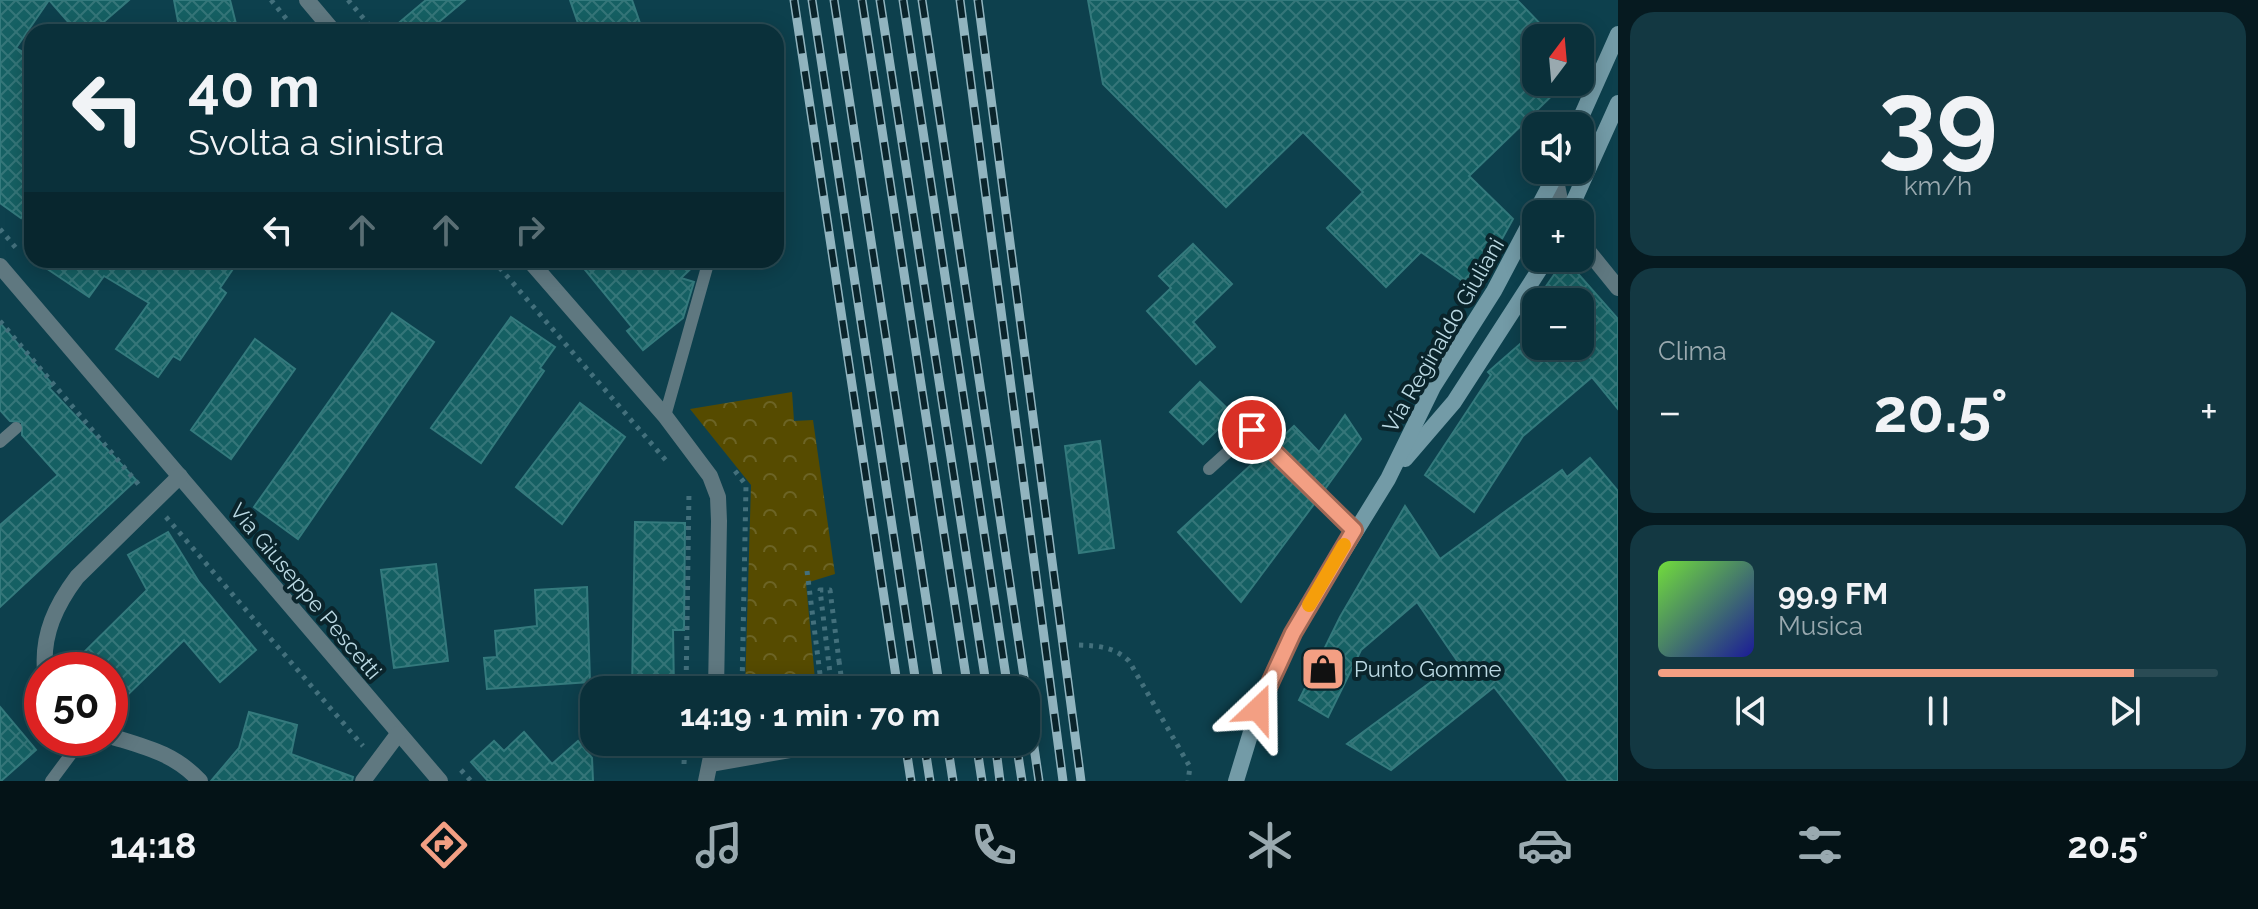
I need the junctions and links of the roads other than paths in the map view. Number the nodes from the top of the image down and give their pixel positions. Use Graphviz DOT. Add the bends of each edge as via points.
graph roads {
  1 [pos="307,0"];
  2 [pos="327,24"];
  3 [pos="1618,34"];
  4 [pos="1618,103"];
  5 [pos="1583,112"];
  6 [pos="1551,184"];
  7 [pos="1573,200"];
  8 [pos="1594,258"];
  9 [pos="0,266"];
  10 [pos="536,268"];
  11 [pos="707,268"];
  12 [pos="1538,272"];
  13 [pos="1618,288"];
  14 [pos="665,416"];
  15 [pos="16,428"];
  16 [pos="0,442"];
  17 [pos="1209,469"];
  18 [pos="180,476"];
  19 [pos="1388,479"];
  20 [pos="1354,530"];
  21 [pos="44,652"];
  22 [pos="716,676"];
  23 [pos="398,734"];
  24 [pos="128,742"];
  25 [pos="70,756"];
  26 [pos="778,756"];
  27 [pos="708,773"];
  28 [pos="51,781"];
  29 [pos="200,781"];
  30 [pos="363,781"];
  31 [pos="440,781"];
  32 [pos="1236,781"];
  1 -- 2 [label="street"];
  3 -- 5 [label="main road"];
  4 -- 7 [label="main road"];
  6 -- 19 [label="main road, Via Reginaldo Giuliani" via="1494,291 1433,387"];
  8 -- 13 [label="street"];
  9 -- 18 [label="street, Via Giuseppe Pescetti"];
  10 -- 14 [label="street"];
  11 -- 14 [label="lane"];
  12 -- 19 [label="main road, Via Reginaldo Giuliani" via="1454,402"];
  14 -- 22 [label="street" via="710,476 718,497"];
  15 -- 16 [label="lane"];
  17 -- 20 [label="lane" via="1252,430"];
  18 -- 21 [label="street" via="63,595"];
  18 -- 23 [label="street, Via Giuseppe Pescetti"];
  19 -- 20 [label="main road, Via Reginaldo Giuliani"];
  20 -- 32 [label="main road, Via Reginaldo Giuliani" via="1275,670"];
  23 -- 30 [label="street"];
  23 -- 31 [label="street, Via Giuseppe Pescetti"];
  24 -- 29 [label="street" via="164,753"];
  25 -- 28 [label="lane"];
  26 -- 27 [label="street"];
}
